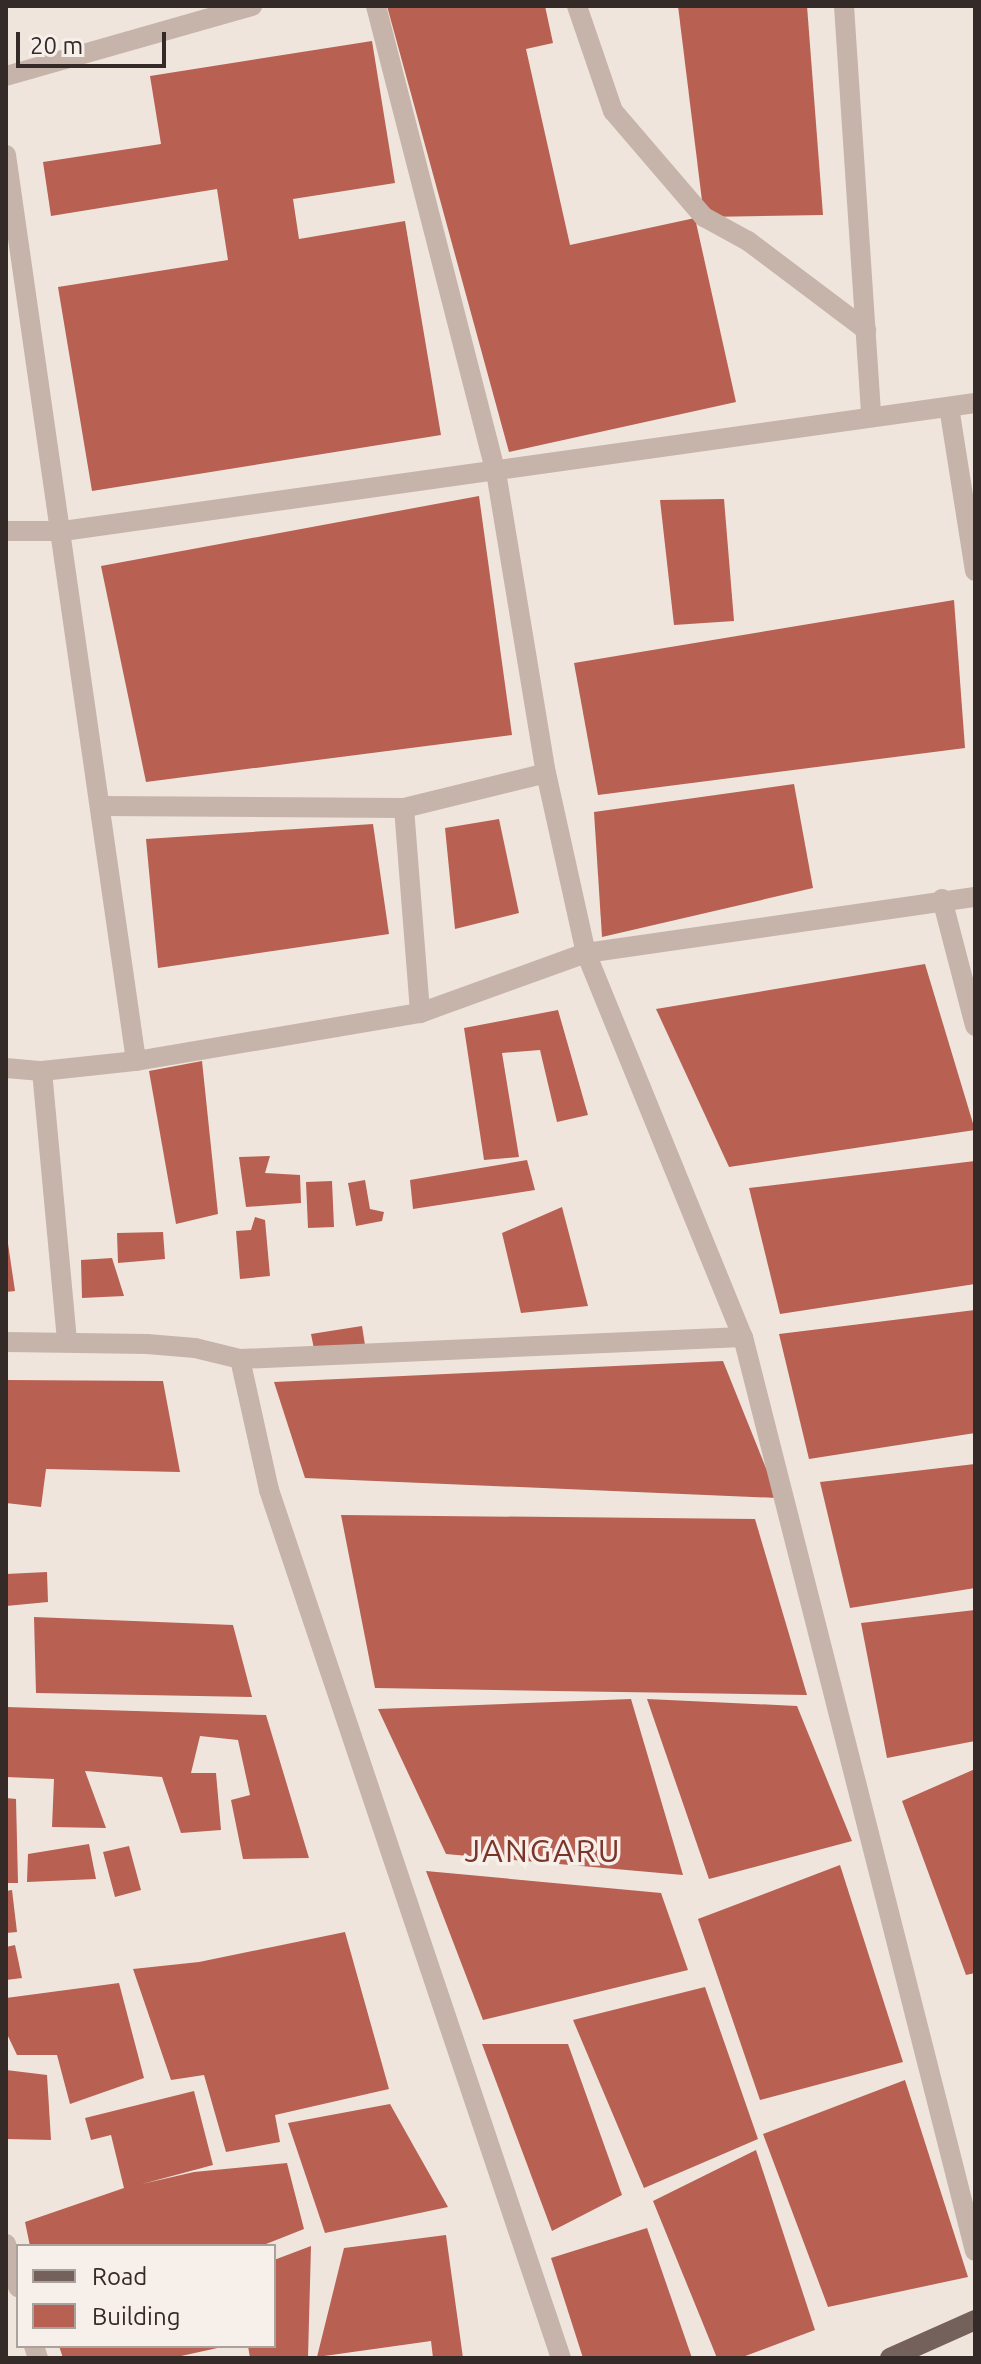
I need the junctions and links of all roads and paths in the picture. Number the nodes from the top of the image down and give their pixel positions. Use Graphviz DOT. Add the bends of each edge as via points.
graph roads {
  1 [pos="252,6"];
  2 [pos="376,6"];
  3 [pos="577,6"];
  4 [pos="844,6"];
  5 [pos="6,76"];
  6 [pos="6,155"];
  7 [pos="866,330"];
  8 [pos="975,403"];
  9 [pos="949,407"];
  10 [pos="871,414"];
  11 [pos="496,472"];
  12 [pos="6,531"];
  13 [pos="63,531"];
  14 [pos="975,571"];
  15 [pos="546,773"];
  16 [pos="103,806"];
  17 [pos="404,808"];
  18 [pos="975,897"];
  19 [pos="942,899"];
  20 [pos="586,953"];
  21 [pos="420,1013"];
  22 [pos="975,1026"];
  23 [pos="136,1061"];
  24 [pos="6,1068"];
  25 [pos="42,1071"];
  26 [pos="743,1337"];
  27 [pos="67,1339"];
  28 [pos="6,1342"];
  29 [pos="240,1359"];
  30 [pos="6,2244"];
  31 [pos="975,2251"];
  32 [pos="16,2280"];
  33 [pos="975,2320"];
  34 [pos="561,2358"];
  35 [pos="890,2358"];
  1 -- 5 [label="street"];
  2 -- 11 [label="street"];
  3 -- 7 [label="street" via="613,111 704,217 748,241"];
  4 -- 7 [label="street"];
  6 -- 13 [label="street"];
  7 -- 10 [label="street"];
  8 -- 9 [label="street"];
  9 -- 10 [label="street"];
  9 -- 14 [label="street"];
  10 -- 11 [label="street"];
  11 -- 13 [label="street"];
  11 -- 15 [label="street"];
  12 -- 13 [label="street"];
  13 -- 16 [label="street"];
  15 -- 17 [label="street"];
  15 -- 20 [label="street"];
  16 -- 17 [label="street"];
  16 -- 23 [label="street"];
  17 -- 21 [label="street"];
  18 -- 19 [label="street"];
  19 -- 20 [label="street"];
  19 -- 22 [label="street"];
  20 -- 21 [label="street"];
  20 -- 26 [label="street"];
  21 -- 23 [label="street"];
  23 -- 25 [label="street"];
  24 -- 25 [label="street"];
  25 -- 27 [label="street"];
  26 -- 29 [label="street"];
  26 -- 31 [label="street"];
  27 -- 28 [label="street"];
  27 -- 29 [label="street" via="195,1348"];
  29 -- 34 [label="street" via="269,1490"];
  30 -- 32 [label="street"];
  33 -- 35 [label="main road"];
}
